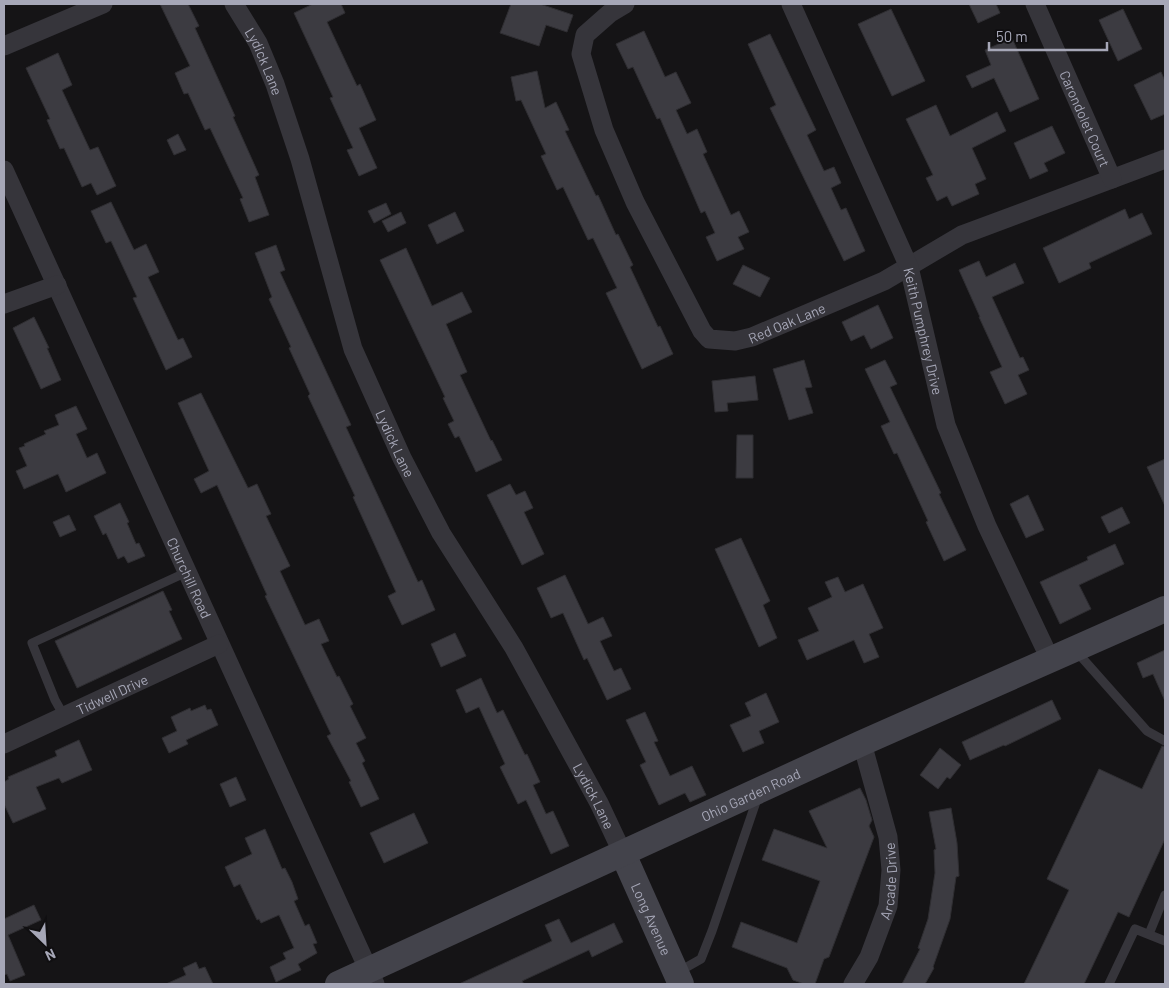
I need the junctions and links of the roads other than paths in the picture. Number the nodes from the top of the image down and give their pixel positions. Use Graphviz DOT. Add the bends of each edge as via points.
graph roads {
  1 [pos="103,4"];
  2 [pos="234,4"];
  3 [pos="625,4"];
  4 [pos="791,4"];
  5 [pos="1035,4"];
  6 [pos="4,46"];
  7 [pos="1165,159"];
  8 [pos="4,170"];
  9 [pos="1112,178"];
  10 [pos="908,267"];
  11 [pos="57,285"];
  12 [pos="4,304"];
  13 [pos="187,572"];
  14 [pos="1165,609"];
  15 [pos="219,644"];
  16 [pos="1074,649"];
  17 [pos="1050,659"];
  18 [pos="64,716"];
  19 [pos="1165,741"];
  20 [pos="862,743"];
  21 [pos="4,744"];
  22 [pos="760,790"];
  23 [pos="623,854"];
  24 [pos="1165,895"];
  25 [pos="1149,934"];
  26 [pos="1165,941"];
  27 [pos="372,977"];
  28 [pos="678,979"];
  29 [pos="338,984"];
  30 [pos="853,984"];
  31 [pos="1109,984"];
  1 -- 6 [label="street"];
  2 -- 23 [label="street, Lydick Lane" via="258,43 275,84 300,159 353,349 402,458 441,533 514,648 599,803"];
  3 -- 10 [label="street, Red Oak Lane" via="585,35 580,54 604,130 636,202 709,339 735,341 752,337 884,281"];
  4 -- 10 [label="street, Keith Pumphrey Drive"];
  5 -- 9 [label="street, Carondolet Court"];
  7 -- 9 [label="street, Red Oak Lane"];
  8 -- 11 [label="street, Churchill Road"];
  9 -- 10 [label="street, Red Oak Lane" via="962,236"];
  10 -- 17 [label="street, Keith Pumphrey Drive" via="946,425 987,526"];
  11 -- 12 [label="street"];
  11 -- 13 [label="street, Churchill Road"];
  13 -- 15 [label="street, Churchill Road"];
  13 -- 18 [label="lane" via="32,643"];
  14 -- 16 [label="street, Ohio Garden Road"];
  15 -- 18 [label="street, Tidwell Drive"];
  15 -- 27 [label="street, Churchill Road"];
  16 -- 17 [label="street, Ohio Garden Road"];
  16 -- 19 [label="lane" via="1147,731"];
  17 -- 20 [label="street, Ohio Garden Road"];
  18 -- 21 [label="street, Tidwell Drive"];
  20 -- 22 [label="street, Ohio Garden Road"];
  20 -- 30 [label="street, Arcade Drive" via="888,837 891,870 888,906 870,957"];
  22 -- 23 [label="street, Ohio Garden Road"];
  22 -- 28 [label="lane" via="701,959"];
  23 -- 27 [label="street, Ohio Garden Road"];
  23 -- 28 [label="street, Long Avenue"];
  24 -- 25 [label="lane"];
  25 -- 26 [label="lane"];
  25 -- 31 [label="lane" via="1135,929"];
  27 -- 29 [label="street, Ohio Garden Road"];
}
